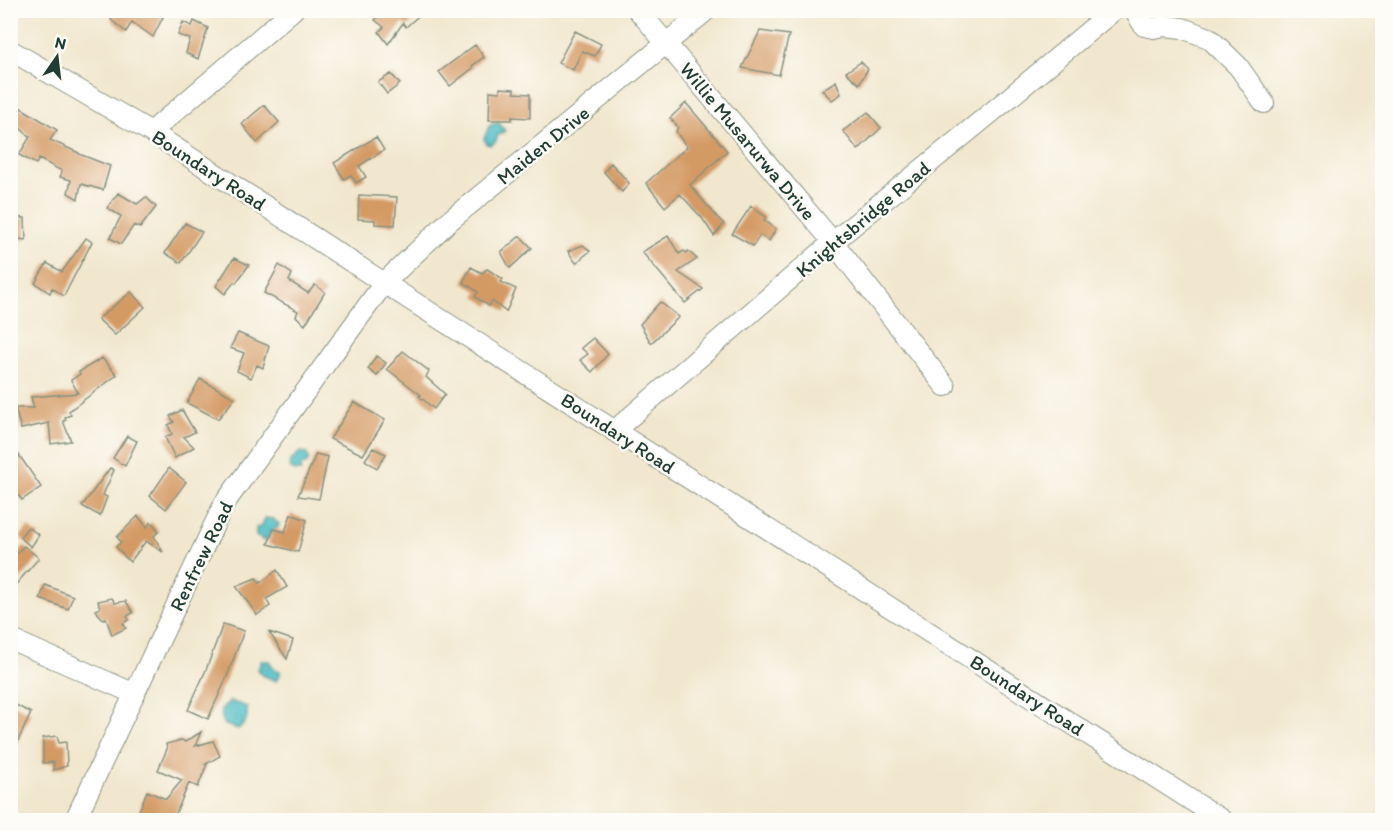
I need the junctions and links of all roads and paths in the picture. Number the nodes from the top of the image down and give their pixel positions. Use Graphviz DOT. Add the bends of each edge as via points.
graph roads {
  1 [pos="293,10"];
  2 [pos="638,10"];
  3 [pos="707,10"];
  4 [pos="1114,10"];
  5 [pos="1134,10"];
  6 [pos="666,44"];
  7 [pos="10,50"];
  8 [pos="1264,103"];
  9 [pos="151,132"];
  10 [pos="833,242"];
  11 [pos="384,283"];
  12 [pos="945,386"];
  13 [pos="614,431"];
  14 [pos="10,639"];
  15 [pos="135,694"];
  16 [pos="75,820"];
  17 [pos="1222,820"];
  1 -- 9 [label="street"];
  2 -- 6 [label="street, Willie Musarurwa Drive"];
  3 -- 6 [label="street, Maiden Drive"];
  4 -- 10 [label="street, Knightsbridge Road"];
  5 -- 8 [label="street" via="1144,26 1182,28 1209,38 1238,66"];
  6 -- 10 [label="street, Willie Musarurwa Drive"];
  6 -- 11 [label="street, Maiden Drive" via="448,222"];
  7 -- 9 [label="street, Boundary Road"];
  9 -- 11 [label="street, Boundary Road"];
  10 -- 12 [label="street, Willie Musarurwa Drive"];
  10 -- 13 [label="street, Knightsbridge Road"];
  11 -- 13 [label="street, Boundary Road"];
  11 -- 15 [label="street, Renfrew Road" via="224,504"];
  13 -- 17 [label="street, Boundary Road"];
  14 -- 15 [label="street"];
  15 -- 16 [label="street, Renfrew Road"];
}
